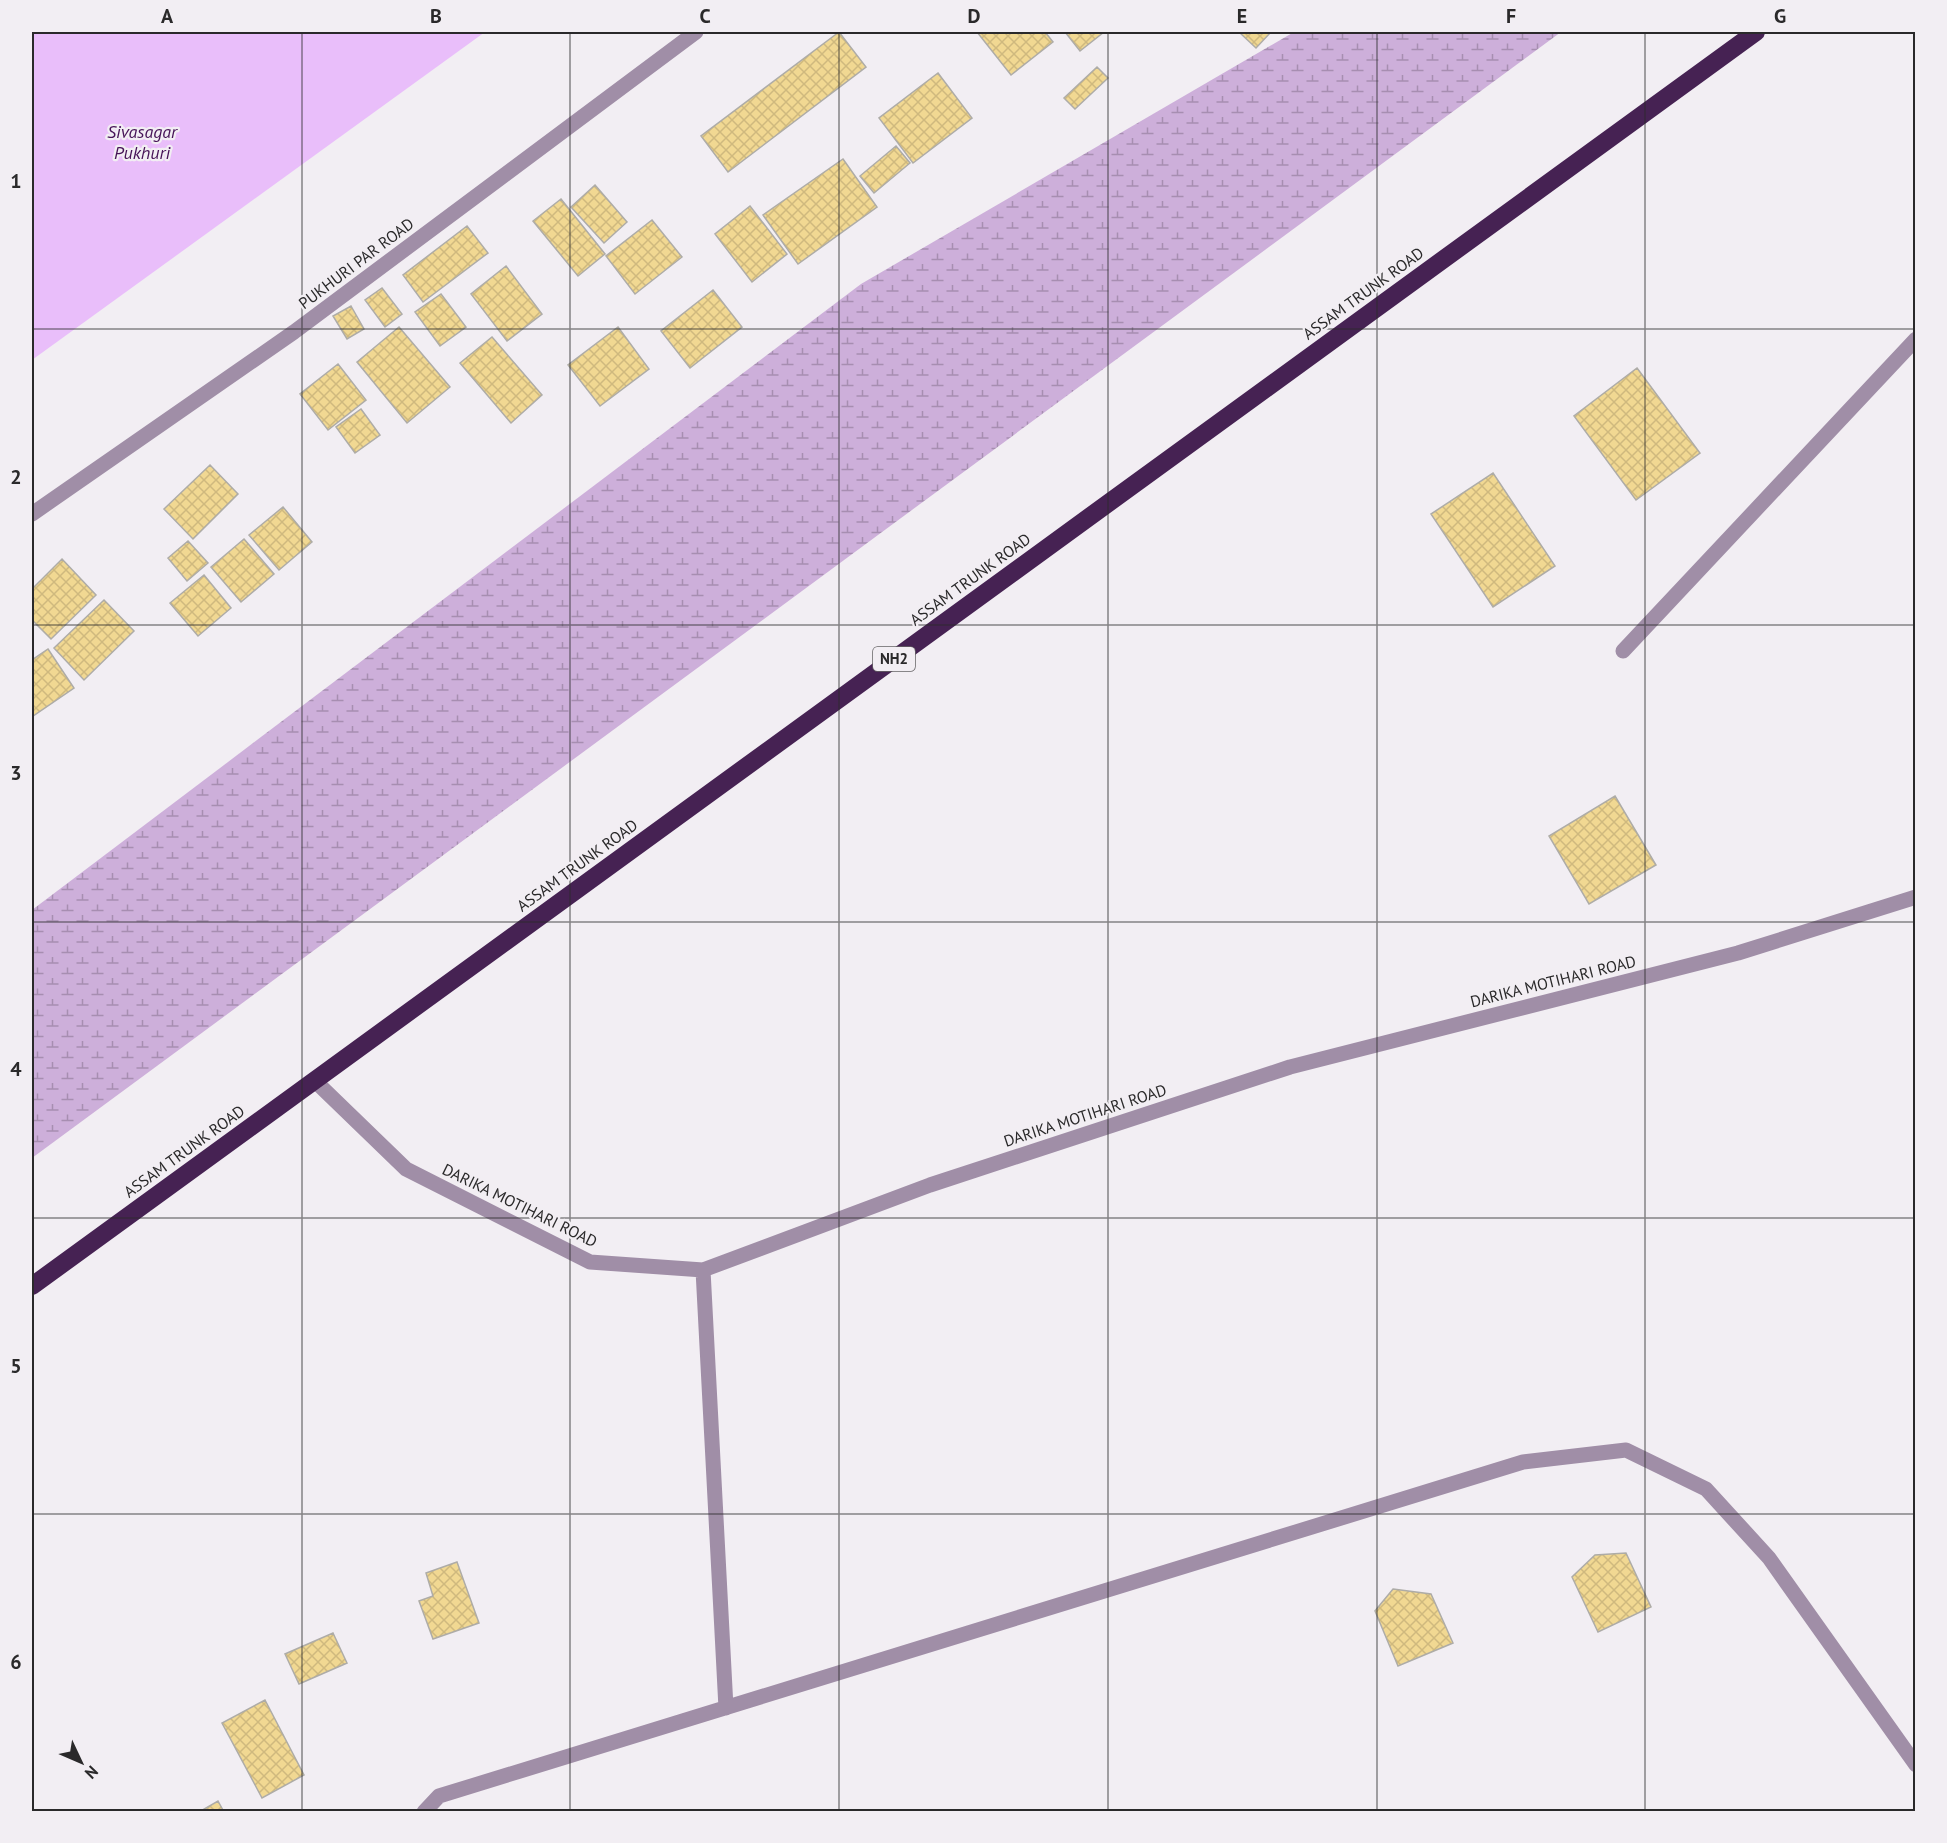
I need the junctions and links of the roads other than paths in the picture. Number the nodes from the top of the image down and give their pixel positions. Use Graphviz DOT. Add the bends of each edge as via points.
graph roads {
  1 [pos="696,32"];
  2 [pos="1756,32"];
  3 [pos="1916,339"];
  4 [pos="32,514"];
  5 [pos="1623,651"];
  6 [pos="1916,897"];
  7 [pos="314,1080"];
  8 [pos="703,1270"];
  9 [pos="32,1286"];
  10 [pos="726,1708"];
  11 [pos="1916,1765"];
  12 [pos="424,1812"];
  1 -- 4 [label="street, PUKHURI PAR ROAD" via="294,332"];
  2 -- 7 [label="highway, ASSAM TRUNK ROAD / NH2"];
  3 -- 5 [label="street"];
  6 -- 8 [label="street, DARIKA MOTIHARI ROAD" via="1738,953 1290,1066 930,1185"];
  7 -- 8 [label="street, DARIKA MOTIHARI ROAD" via="406,1169 590,1262"];
  7 -- 9 [label="highway, ASSAM TRUNK ROAD / NH2"];
  8 -- 10 [label="street"];
  10 -- 11 [label="street" via="1523,1462 1626,1449 1706,1488 1769,1558"];
  10 -- 12 [label="street" via="439,1796"];
}
